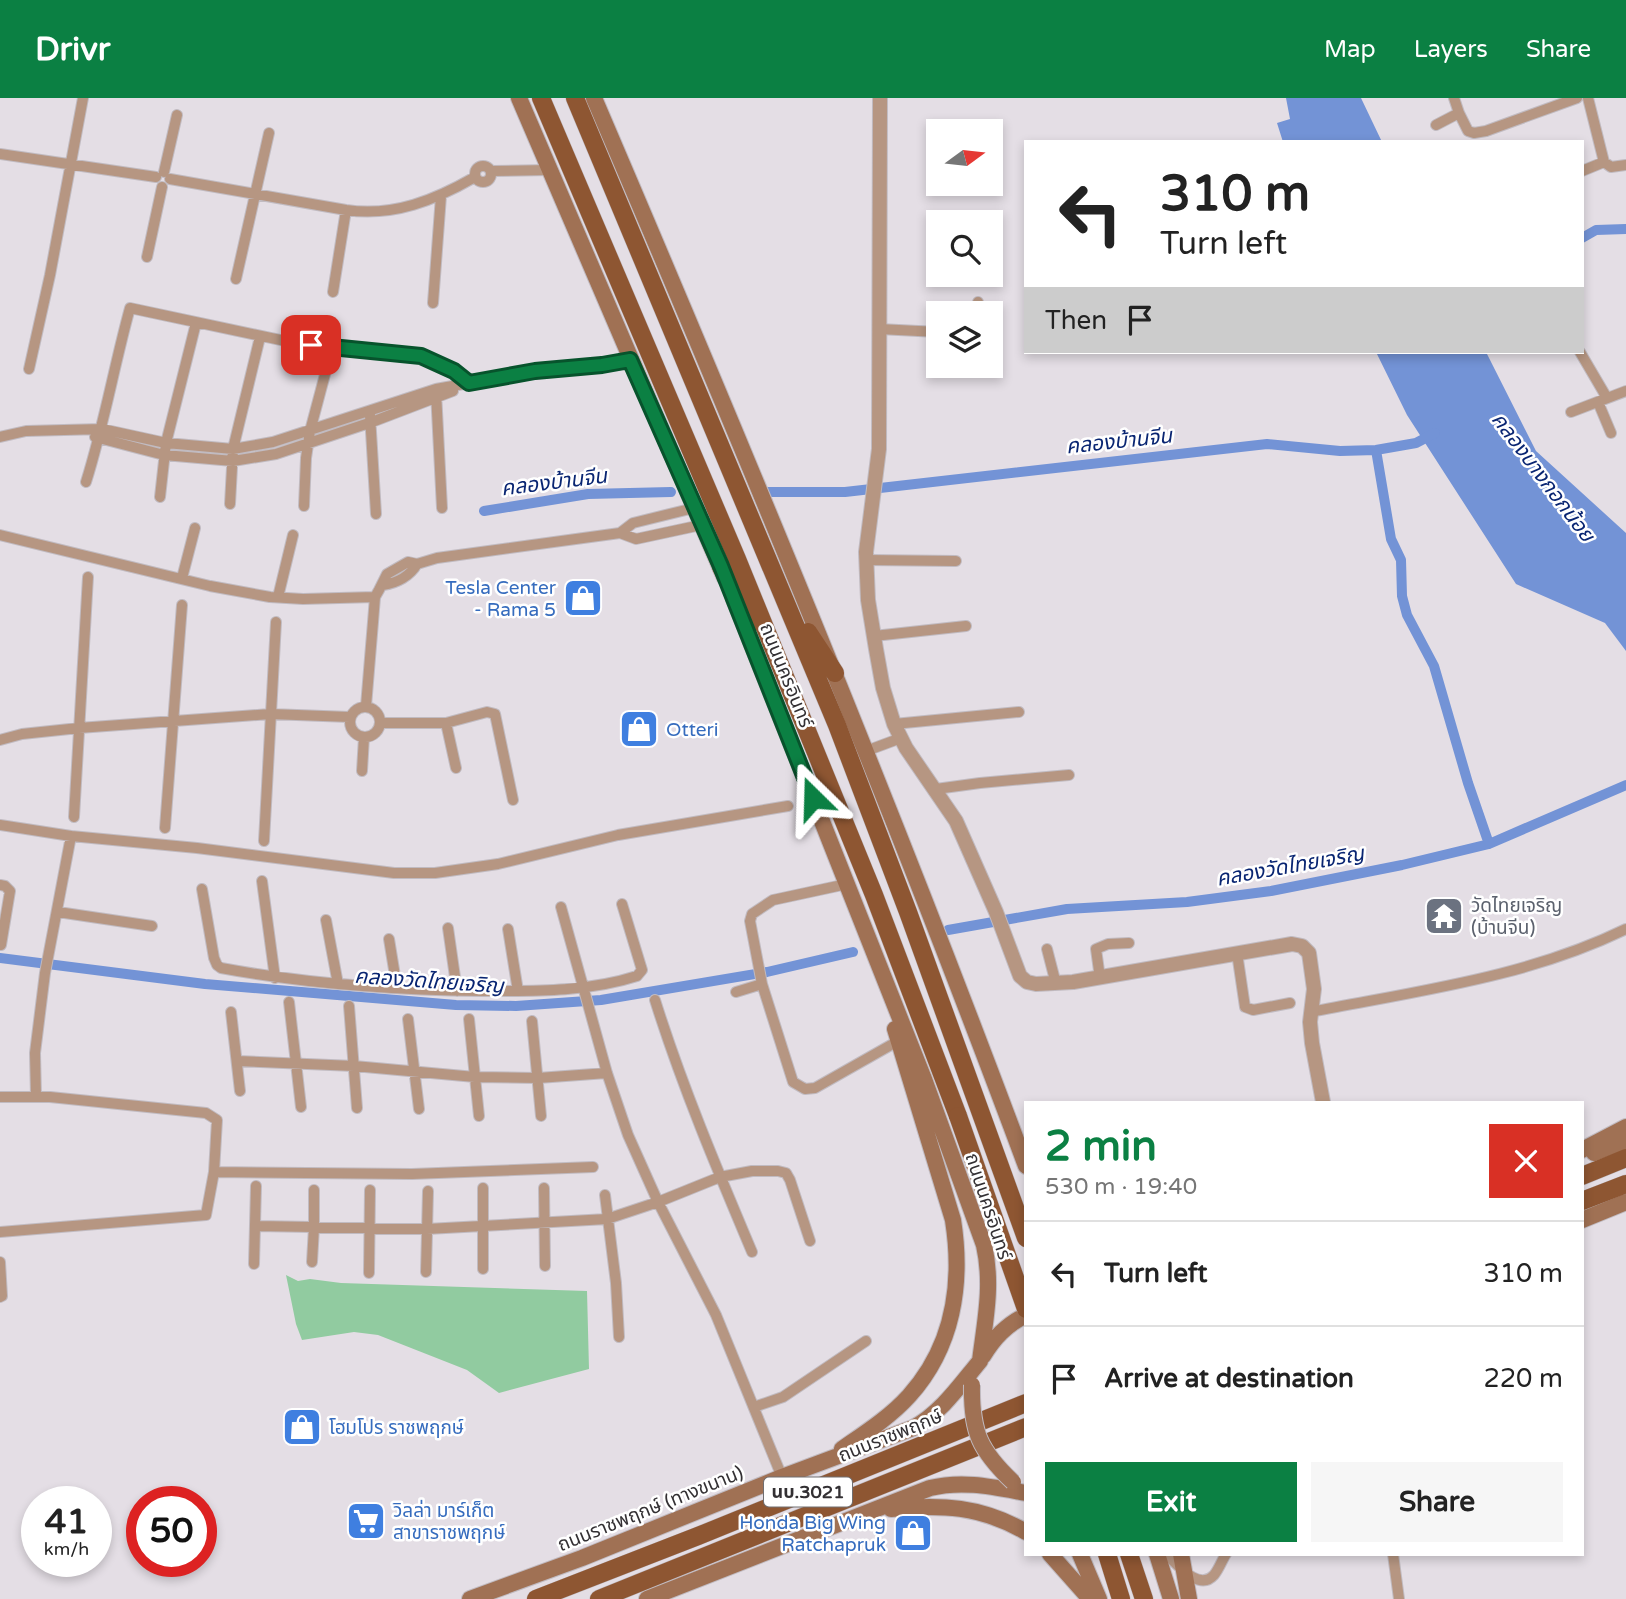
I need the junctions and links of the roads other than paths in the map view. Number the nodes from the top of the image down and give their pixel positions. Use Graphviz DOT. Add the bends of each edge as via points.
graph roads {
  1 [pos="83,98"];
  2 [pos="519,98"];
  3 [pos="541,98"];
  4 [pos="575,98"];
  5 [pos="594,98"];
  6 [pos="880,98"];
  7 [pos="1454,98"];
  8 [pos="1577,98"];
  9 [pos="1588,98"];
  10 [pos="1459,113"];
  11 [pos="177,115"];
  12 [pos="1436,125"];
  13 [pos="269,133"];
  14 [pos="0,154"];
  15 [pos="1604,162"];
  16 [pos="1626,164"];
  17 [pos="71,165"];
  18 [pos="550,170"];
  19 [pos="1584,170"];
  20 [pos="163,179"];
  21 [pos="255,193"];
  22 [pos="441,196"];
  23 [pos="346,210"];
  24 [pos="147,257"];
  25 [pos="236,279"];
  26 [pos="333,292"];
  27 [pos="433,303"];
  28 [pos="196,323"];
  29 [pos="878,329"];
  30 [pos="926,331"];
  31 [pos="260,337"];
  32 [pos="332,348"];
  33 [pos="1581,354"];
  34 [pos="630,360"];
  35 [pos="29,369"];
  36 [pos="469,383"];
  37 [pos="1626,391"];
  38 [pos="437,393"];
  39 [pos="1602,400"];
  40 [pos="1572,412"];
  41 [pos="370,416"];
  42 [pos="1611,433"];
  43 [pos="101,434"];
  44 [pos="0,437"];
  45 [pos="310,437"];
  46 [pos="165,449"];
  47 [pos="233,455"];
  48 [pos="86,482"];
  49 [pos="160,497"];
  50 [pos="230,504"];
  51 [pos="304,506"];
  52 [pos="442,508"];
  53 [pos="694,508"];
  54 [pos="376,514"];
  55 [pos="701,525"];
  56 [pos="195,528"];
  57 [pos="620,533"];
  58 [pos="293,535"];
  59 [pos="0,536"];
  60 [pos="866,560"];
  61 [pos="956,561"];
  62 [pos="721,566"];
  63 [pos="88,577"];
  64 [pos="182,578"];
  65 [pos="278,597"];
  66 [pos="375,597"];
  67 [pos="784,597"];
  68 [pos="182,605"];
  69 [pos="276,622"];
  70 [pos="966,626"];
  71 [pos="874,636"];
  72 [pos="835,673"];
  73 [pos="784,674"];
  74 [pos="366,706"];
  75 [pos="1020,712"];
  76 [pos="270,714"];
  77 [pos="350,717"];
  78 [pos="174,720"];
  79 [pos="380,723"];
  80 [pos="446,723"];
  81 [pos="79,728"];
  82 [pos="898,731"];
  83 [pos="364,737"];
  84 [pos="0,740"];
  85 [pos="866,751"];
  86 [pos="456,768"];
  87 [pos="362,771"];
  88 [pos="1069,775"];
  89 [pos="936,789"];
  90 [pos="513,800"];
  91 [pos="788,806"];
  92 [pos="74,817"];
  93 [pos="0,825"];
  94 [pos="165,828"];
  95 [pos="71,836"];
  96 [pos="264,841"];
  97 [pos="262,881"];
  98 [pos="847,884"];
  99 [pos="0,885"];
  100 [pos="202,889"];
  101 [pos="622,904"];
  102 [pos="561,907"];
  103 [pos="58,912"];
  104 [pos="326,920"];
  105 [pos="152,926"];
  106 [pos="447,928"];
  107 [pos="508,929"];
  108 [pos="1626,929"];
  109 [pos="389,939"];
  110 [pos="1129,943"];
  111 [pos="1,945"];
  112 [pos="1047,948"];
  113 [pos="1237,953"];
  114 [pos="876,960"];
  115 [pos="275,978"];
  116 [pos="1100,978"];
  117 [pos="761,981"];
  118 [pos="338,984"];
  119 [pos="1056,984"];
  120 [pos="397,988"];
  121 [pos="457,990"];
  122 [pos="585,990"];
  123 [pos="518,991"];
  124 [pos="736,992"];
  125 [pos="655,1000"];
  126 [pos="289,1002"];
  127 [pos="1290,1003"];
  128 [pos="349,1006"];
  129 [pos="232,1012"];
  130 [pos="1311,1012"];
  131 [pos="408,1019"];
  132 [pos="469,1019"];
  133 [pos="532,1021"];
  134 [pos="898,1041"];
  135 [pos="237,1061"];
  136 [pos="297,1062"];
  137 [pos="354,1066"];
  138 [pos="414,1072"];
  139 [pos="607,1073"];
  140 [pos="475,1077"];
  141 [pos="538,1078"];
  142 [pos="240,1091"];
  143 [pos="0,1097"];
  144 [pos="36,1097"];
  145 [pos="1323,1101"];
  146 [pos="300,1107"];
  147 [pos="357,1108"];
  148 [pos="419,1109"];
  149 [pos="479,1116"];
  150 [pos="541,1116"];
  151 [pos="1626,1127"];
  152 [pos="1014,1134"];
  153 [pos="1626,1140"];
  154 [pos="1584,1149"];
  155 [pos="1024,1151"];
  156 [pos="1584,1156"];
  157 [pos="1626,1158"];
  158 [pos="1024,1161"];
  159 [pos="593,1167"];
  160 [pos="214,1172"];
  161 [pos="1584,1175"];
  162 [pos="720,1177"];
  163 [pos="1626,1184"];
  164 [pos="256,1186"];
  165 [pos="483,1188"];
  166 [pos="544,1188"];
  167 [pos="314,1190"];
  168 [pos="370,1190"];
  169 [pos="428,1191"];
  170 [pos="605,1195"];
  171 [pos="658,1202"];
  172 [pos="1626,1202"];
  173 [pos="1626,1210"];
  174 [pos="1585,1213"];
  175 [pos="607,1219"];
  176 [pos="543,1221"];
  177 [pos="256,1226"];
  178 [pos="314,1227"];
  179 [pos="482,1227"];
  180 [pos="371,1229"];
  181 [pos="427,1229"];
  182 [pos="0,1232"];
  183 [pos="1024,1232"];
  184 [pos="810,1241"];
  185 [pos="984,1245"];
  186 [pos="752,1252"];
  187 [pos="0,1262"];
  188 [pos="312,1262"];
  189 [pos="254,1264"];
  190 [pos="545,1266"];
  191 [pos="483,1269"];
  192 [pos="1024,1269"];
  193 [pos="426,1272"];
  194 [pos="369,1273"];
  195 [pos="0,1297"];
  196 [pos="1024,1303"];
  197 [pos="1024,1316"];
  198 [pos="619,1337"];
  199 [pos="866,1342"];
  200 [pos="980,1361"];
  201 [pos="1024,1403"];
  202 [pos="754,1407"];
  203 [pos="1024,1428"];
  204 [pos="829,1459"];
  205 [pos="782,1477"];
  206 [pos="1021,1488"];
  207 [pos="878,1510"];
  208 [pos="1024,1531"];
  209 [pos="1052,1556"];
  210 [pos="1081,1556"];
  211 [pos="1091,1556"];
  212 [pos="1108,1556"];
  213 [pos="1130,1556"];
  214 [pos="1158,1556"];
  215 [pos="1225,1556"];
  216 [pos="1393,1556"];
  217 [pos="1181,1562"];
  218 [pos="1090,1573"];
  219 [pos="470,1599"];
  220 [pos="536,1599"];
  221 [pos="599,1599"];
  222 [pos="647,1599"];
  223 [pos="1090,1599"];
  224 [pos="1099,1599"];
  225 [pos="1121,1599"];
  226 [pos="1144,1599"];
  227 [pos="1171,1599"];
  228 [pos="1189,1599"];
  229 [pos="1399,1599"];
  1 -- 17 [label="street"];
  2 -- 18 [label="main road, ถนนนครอินทร์"];
  3 -- 73 [label="main road, ถนนนครอินทร์"];
  4 -- 67 [label="main road, ถนนนครอินทร์"];
  5 -- 72 [label="main road"];
  6 -- 29 [label="street"];
  7 -- 10 [label="street"];
  8 -- 10 [label="street" via="1474,133 1468,131"];
  9 -- 15 [label="street"];
  10 -- 12 [label="street"];
  11 -- 20 [label="street"];
  13 -- 21 [label="street"];
  14 -- 17 [label="street"];
  15 -- 16 [label="street" via="1611,167"];
  15 -- 19 [label="street"];
  17 -- 20 [label="street"];
  17 -- 35 [label="street"];
  18 -- 22 [label="street" via="491,171 486,182 475,177"];
  18 -- 34 [label="main road, ถนนนครอินทร์"];
  20 -- 21 [label="street"];
  20 -- 24 [label="street"];
  21 -- 23 [label="street"];
  21 -- 25 [label="street"];
  22 -- 23 [label="street" via="395,210"];
  22 -- 27 [label="street"];
  23 -- 26 [label="street"];
  28 -- 31 [label="street"];
  28 -- 43 [label="street" via="130,308"];
  28 -- 46 [label="street"];
  29 -- 30 [label="street"];
  29 -- 60 [label="street" via="878,449"];
  31 -- 32 [label="street"];
  31 -- 47 [label="street"];
  32 -- 36 [label="street" via="421,356"];
  32 -- 45 [label="street"];
  33 -- 39 [label="street"];
  34 -- 36 [label="street"];
  34 -- 53 [label="main road, ถนนนครอินทร์"];
  36 -- 38 [label="street"];
  37 -- 39 [label="street"];
  38 -- 41 [label="street"];
  38 -- 52 [label="street"];
  39 -- 40 [label="street"];
  39 -- 42 [label="street"];
  41 -- 45 [label="street"];
  41 -- 54 [label="street"];
  43 -- 44 [label="street" via="62,429"];
  43 -- 46 [label="street"];
  43 -- 48 [label="street"];
  45 -- 47 [label="street" via="276,454"];
  45 -- 51 [label="street"];
  46 -- 47 [label="street"];
  46 -- 49 [label="street"];
  47 -- 50 [label="street"];
  53 -- 55 [label="main road, ถนนนครอินทร์"];
  53 -- 57 [label="street" via="633,523"];
  55 -- 57 [label="street" via="636,539"];
  55 -- 62 [label="main road, ถนนนครอินทร์"];
  56 -- 64 [label="street"];
  57 -- 66 [label="street" via="437,558 417,564 393,584 383,585"];
  58 -- 65 [label="street"];
  59 -- 64 [label="street"];
  60 -- 61 [label="street"];
  60 -- 71 [label="street"];
  62 -- 73 [label="main road"];
  62 -- 98 [label="main road, ถนนนครอินทร์"];
  63 -- 81 [label="street"];
  64 -- 65 [label="street"];
  65 -- 66 [label="street"];
  66 -- 74 [label="street"];
  67 -- 72 [label="main road"];
  67 -- 183 [label="main road, ถนนนครอินทร์" via="837,725"];
  68 -- 78 [label="street"];
  69 -- 76 [label="street"];
  70 -- 71 [label="street"];
  71 -- 82 [label="street" via="883,688"];
  72 -- 85 [label="main road"];
  73 -- 196 [label="main road, ถนนนครอินทร์, bridge" via="874,895"];
  74 -- 77 [label="street"];
  74 -- 79 [label="street" via="377,712"];
  75 -- 82 [label="street"];
  76 -- 77 [label="street"];
  76 -- 78 [label="street"];
  76 -- 96 [label="street"];
  77 -- 83 [label="street" via="352,730"];
  78 -- 81 [label="street"];
  78 -- 94 [label="street"];
  79 -- 80 [label="street"];
  79 -- 83 [label="street" via="375,733"];
  80 -- 86 [label="street"];
  80 -- 90 [label="street" via="495,713"];
  81 -- 84 [label="street"];
  81 -- 92 [label="street"];
  82 -- 85 [label="street"];
  82 -- 89 [label="street"];
  83 -- 87 [label="street"];
  85 -- 152 [label="main road"];
  88 -- 89 [label="street"];
  89 -- 119 [label="street" via="956,821 1020,976 1027,982"];
  91 -- 95 [label="street" via="435,873 394,873"];
  93 -- 95 [label="street"];
  95 -- 103 [label="street"];
  97 -- 115 [label="street"];
  98 -- 114 [label="main road, ถนนนครอินทร์"];
  98 -- 117 [label="street" via="773,900 752,914"];
  99 -- 111 [label="street" via="10,891"];
  100 -- 115 [label="street" via="217,965"];
  101 -- 122 [label="street" via="642,970 637,976"];
  102 -- 122 [label="street"];
  103 -- 105 [label="street"];
  103 -- 144 [label="street" via="35,1053"];
  104 -- 118 [label="street"];
  106 -- 121 [label="street"];
  107 -- 123 [label="street"];
  108 -- 130 [label="street" via="1534,965"];
  109 -- 120 [label="street"];
  110 -- 116 [label="street" via="1096,949"];
  112 -- 119 [label="street"];
  113 -- 116 [label="street"];
  113 -- 127 [label="street" via="1245,1007 1253,1010"];
  113 -- 130 [label="street" via="1292,944 1306,948 1314,989"];
  114 -- 134 [label="main road"];
  114 -- 185 [label="main road, ถนนนครอินทร์"];
  115 -- 118 [label="street"];
  116 -- 119 [label="street"];
  117 -- 124 [label="street"];
  117 -- 134 [label="street" via="793,1082 805,1089"];
  118 -- 120 [label="street"];
  120 -- 121 [label="street"];
  121 -- 123 [label="street"];
  122 -- 123 [label="street"];
  122 -- 139 [label="street"];
  125 -- 162 [label="street"];
  126 -- 136 [label="street"];
  128 -- 137 [label="street"];
  129 -- 135 [label="street"];
  130 -- 145 [label="street"];
  131 -- 138 [label="street"];
  132 -- 140 [label="street"];
  133 -- 141 [label="street"];
  134 -- 204 [label="main road" via="953,1220 957,1286 947,1335 920,1382 891,1413"];
  135 -- 136 [label="street"];
  135 -- 142 [label="street"];
  136 -- 137 [label="street"];
  136 -- 146 [label="street"];
  137 -- 138 [label="street"];
  137 -- 147 [label="street"];
  138 -- 140 [label="street"];
  138 -- 148 [label="street"];
  139 -- 141 [label="street"];
  139 -- 171 [label="street"];
  140 -- 141 [label="street"];
  140 -- 149 [label="street"];
  141 -- 150 [label="street"];
  143 -- 144 [label="street"];
  144 -- 160 [label="street" via="206,1113 217,1120"];
  151 -- 154 [label="main road"];
  152 -- 155 [label="main road"];
  152 -- 158 [label="main road"];
  153 -- 156 [label="main road"];
  157 -- 161 [label="main road"];
  159 -- 160 [label="street" via="412,1174"];
  160 -- 182 [label="street" via="208,1211 202,1216"];
  162 -- 171 [label="street"];
  162 -- 184 [label="street" via="752,1171 786,1173"];
  162 -- 186 [label="street"];
  163 -- 174 [label="main road"];
  164 -- 177 [label="street"];
  165 -- 179 [label="street"];
  166 -- 176 [label="street"];
  167 -- 178 [label="street"];
  168 -- 180 [label="street"];
  169 -- 181 [label="street"];
  170 -- 175 [label="street"];
  171 -- 175 [label="street"];
  171 -- 202 [label="street" via="716,1315"];
  172 -- 174 [label="main road"];
  173 -- 174 [label="main road"];
  175 -- 176 [label="street"];
  175 -- 198 [label="street"];
  176 -- 179 [label="street"];
  176 -- 190 [label="street"];
  177 -- 178 [label="street"];
  177 -- 189 [label="street"];
  178 -- 180 [label="street"];
  178 -- 188 [label="street"];
  179 -- 181 [label="street"];
  179 -- 191 [label="street"];
  180 -- 181 [label="street"];
  180 -- 194 [label="street"];
  181 -- 193 [label="street"];
  185 -- 192 [label="main road" via="1012,1267"];
  185 -- 200 [label="main road, ถนนนครอินทร์" via="989,1286"];
  187 -- 195 [label="street"];
  197 -- 200 [label="main road" via="993,1339"];
  199 -- 202 [label="street" via="783,1397"];
  200 -- 204 [label="main road, ถนนราชพฤกษ์ (ทางขนาน) / นบ.3021" via="927,1421"];
  200 -- 206 [label="main road, bridge" via="972,1385 977,1435 992,1462"];
  201 -- 220 [label="main road, ถนนราชพฤกษ์ / นบ.3021"];
  202 -- 205 [label="street"];
  203 -- 221 [label="main road, นบ.3021"];
  204 -- 205 [label="main road, ถนนราชพฤกษ์ (ทางขนาน) / นบ.3021"];
  205 -- 219 [label="main road, ถนนราชพฤกษ์ (ทางขนาน) / นบ.3021"];
  206 -- 207 [label="main road, นบ.3021" via="949,1483"];
  207 -- 208 [label="main road" via="928,1505 966,1509"];
  207 -- 222 [label="main road, นบ.3021"];
  209 -- 223 [label="main road"];
  210 -- 218 [label="main road"];
  211 -- 218 [label="main road"];
  212 -- 225 [label="main road"];
  213 -- 226 [label="main road"];
  214 -- 227 [label="main road"];
  215 -- 217 [label="street" via="1208,1580 1199,1581"];
  216 -- 229 [label="street"];
  217 -- 228 [label="main road"];
  218 -- 224 [label="main road"];
}
